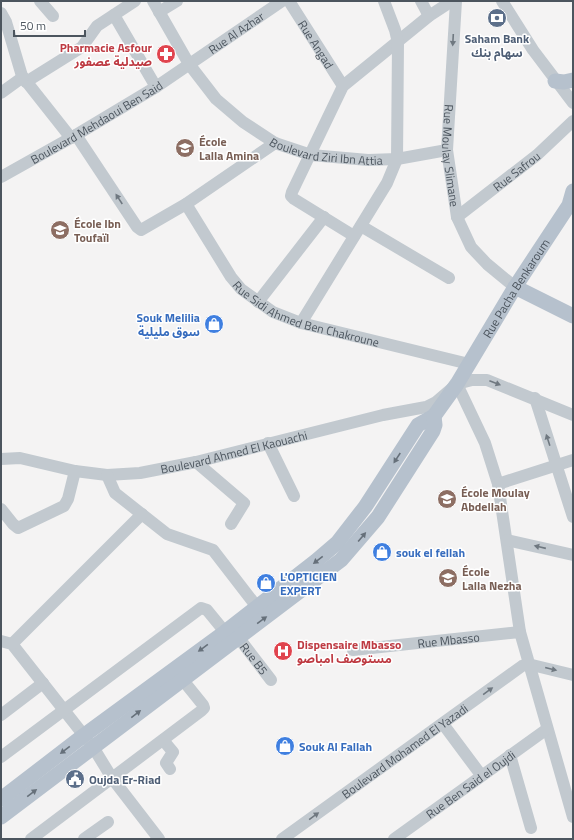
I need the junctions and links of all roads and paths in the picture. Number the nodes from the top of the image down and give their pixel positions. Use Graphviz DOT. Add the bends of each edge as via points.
graph roads {
  1 [pos="40,1"];
  2 [pos="134,1"];
  3 [pos="153,1"];
  4 [pos="177,1"];
  5 [pos="282,1"];
  6 [pos="289,1"];
  7 [pos="384,1"];
  8 [pos="421,1"];
  9 [pos="452,1"];
  10 [pos="456,1"];
  11 [pos="502,1"];
  12 [pos="159,12"];
  13 [pos="1,13"];
  14 [pos="114,15"];
  15 [pos="53,16"];
  16 [pos="429,16"];
  17 [pos="398,43"];
  18 [pos="190,64"];
  19 [pos="24,79"];
  20 [pos="555,80"];
  21 [pos="573,80"];
  22 [pos="344,86"];
  23 [pos="156,87"];
  24 [pos="1,93"];
  25 [pos="573,102"];
  26 [pos="573,121"];
  27 [pos="74,136"];
  28 [pos="275,143"];
  29 [pos="447,150"];
  30 [pos="311,154"];
  31 [pos="397,159"];
  32 [pos="1,177"];
  33 [pos="573,191"];
  34 [pos="186,204"];
  35 [pos="324,217"];
  36 [pos="457,217"];
  37 [pos="357,231"];
  38 [pos="449,278"];
  39 [pos="516,287"];
  40 [pos="258,302"];
  41 [pos="573,316"];
  42 [pos="301,323"];
  43 [pos="469,364"];
  44 [pos="457,384"];
  45 [pos="535,398"];
  46 [pos="573,415"];
  47 [pos="434,416"];
  48 [pos="268,443"];
  49 [pos="2,458"];
  50 [pos="573,460"];
  51 [pos="196,462"];
  52 [pos="556,465"];
  53 [pos="75,471"];
  54 [pos="107,475"];
  55 [pos="498,484"];
  56 [pos="294,496"];
  57 [pos="1,509"];
  58 [pos="142,514"];
  59 [pos="573,517"];
  60 [pos="231,524"];
  61 [pos="507,540"];
  62 [pos="573,555"];
  63 [pos="257,607"];
  64 [pos="520,632"];
  65 [pos="232,635"];
  66 [pos="7,643"];
  67 [pos="353,650"];
  68 [pos="528,664"];
  69 [pos="573,675"];
  70 [pos="182,679"];
  71 [pos="271,680"];
  72 [pos="43,683"];
  73 [pos="63,710"];
  74 [pos="1,715"];
  75 [pos="443,724"];
  76 [pos="547,729"];
  77 [pos="83,736"];
  78 [pos="163,740"];
  79 [pos="93,748"];
  80 [pos="510,755"];
  81 [pos="1,756"];
  82 [pos="170,769"];
  83 [pos="481,775"];
  84 [pos="112,778"];
  85 [pos="1,799"];
  86 [pos="570,799"];
  87 [pos="1,817"];
  88 [pos="573,817"];
  89 [pos="108,822"];
  90 [pos="531,828"];
  91 [pos="32,839"];
  92 [pos="84,839"];
  93 [pos="159,839"];
  94 [pos="282,839"];
  95 [pos="394,839"];
  1 -- 15 [label="street"];
  2 -- 14 [label="street"];
  3 -- 12 [label="street, Boulevard Ziri Ibn Attia"];
  4 -- 12 [label="street"];
  5 -- 18 [label="street, Rue Al Azhar"];
  6 -- 22 [label="street, Rue Angad"];
  7 -- 17 [label="street"];
  8 -- 16 [label="street"];
  9 -- 16 [label="street"];
  10 -- 29 [label="street, Rue Moulay Slimane, one-way"];
  11 -- 20 [label="street"];
  12 -- 18 [label="street, Boulevard Ziri Ibn Attia"];
  13 -- 19 [label="street"];
  14 -- 19 [label="street" via="97,26 82,47"];
  14 -- 23 [label="street"];
  16 -- 17 [label="street"];
  17 -- 22 [label="street"];
  17 -- 31 [label="street"];
  18 -- 23 [label="street, Boulevard Mehdaoui Ben Said"];
  18 -- 28 [label="street, Boulevard Ziri Ibn Attia" via="216,99"];
  19 -- 24 [label="street"];
  19 -- 27 [label="street"];
  20 -- 21 [label="main road"];
  20 -- 25 [label="street"];
  22 -- 30 [label="street"];
  23 -- 27 [label="street, Boulevard Mehdaoui Ben Said"];
  26 -- 36 [label="street, Rue Safrou" via="536,155"];
  27 -- 32 [label="street, Boulevard Mehdaoui Ben Said"];
  34 -- 27 [label="street, one-way" via="141,230"];
  28 -- 30 [label="street, Boulevard Ziri Ibn Attia"];
  28 -- 34 [label="street"];
  29 -- 31 [label="street, Boulevard Ziri Ibn Attia"];
  29 -- 36 [label="street, Rue Moulay Slimane"];
  30 -- 31 [label="street, Boulevard Ziri Ibn Attia" via="341,159"];
  30 -- 35 [label="street" via="291,196"];
  31 -- 37 [label="street" via="387,183"];
  33 -- 39 [label="main road, Rue Pacha Benkaroum" via="569,205"];
  34 -- 40 [label="street, Rue Sidi Ahmed Ben Chakroune" via="230,277"];
  35 -- 37 [label="street"];
  35 -- 40 [label="street"];
  36 -- 39 [label="street, Rue Moulay Slimane" via="470,247"];
  37 -- 38 [label="street"];
  37 -- 42 [label="street"];
  39 -- 41 [label="main road"];
  39 -- 43 [label="main road, Rue Pacha Benkaroum"];
  40 -- 42 [label="street, Rue Sidi Ahmed Ben Chakroune" via="279,315"];
  42 -- 43 [label="street, Rue Sidi Ahmed Ben Chakroune"];
  43 -- 44 [label="main road, Rue Pacha Benkaroum"];
  44 -- 45 [label="street, one-way" via="487,380"];
  44 -- 47 [label="main road, Rue Pacha Benkaroum"];
  44 -- 48 [label="street, Boulevard Ahmed El Kaouachi" via="426,407"];
  44 -- 55 [label="street" via="485,443"];
  45 -- 46 [label="street"];
  52 -- 45 [label="street, one-way"];
  47 -- 63 [label="main road, one-way" via="418,425 365,507 337,543"];
  65 -- 47 [label="main road, one-way" via="327,572 351,550 378,517 433,431"];
  48 -- 51 [label="street, Boulevard Ahmed El Kaouachi"];
  48 -- 56 [label="street"];
  49 -- 53 [label="street, Boulevard Ahmed El Kaouachi" via="20,458"];
  50 -- 52 [label="street"];
  51 -- 54 [label="street, Boulevard Ahmed El Kaouachi" via="140,474"];
  51 -- 60 [label="street" via="244,503"];
  52 -- 55 [label="street"];
  52 -- 59 [label="street"];
  53 -- 54 [label="street, Boulevard Ahmed El Kaouachi"];
  53 -- 57 [label="street" via="66,503 61,509 18,528"];
  54 -- 58 [label="street" via="115,493"];
  55 -- 61 [label="street"];
  58 -- 63 [label="street" via="171,536 214,550"];
  58 -- 66 [label="street"];
  62 -- 61 [label="street, one-way"];
  61 -- 64 [label="street"];
  63 -- 65 [label="main road"];
  64 -- 67 [label="street, Rue Mbasso"];
  64 -- 68 [label="street"];
  65 -- 70 [label="main road"];
  65 -- 71 [label="street, Rue B5"];
  65 -- 73 [label="street, Rue B5" via="207,610 201,608"];
  65 -- 77 [label="main road, one-way"];
  66 -- 72 [label="street"];
  68 -- 69 [label="street, one-way"];
  75 -- 68 [label="street, Boulevard Mohamed El Yazadi, one-way"];
  68 -- 76 [label="street"];
  70 -- 78 [label="street" via="204,708"];
  79 -- 70 [label="main road, one-way"];
  72 -- 73 [label="street"];
  72 -- 74 [label="street"];
  73 -- 77 [label="street"];
  73 -- 81 [label="street"];
  75 -- 83 [label="street"];
  94 -- 75 [label="street, Boulevard Mohamed El Yazadi, one-way"];
  76 -- 80 [label="street, Rue Ben Said el Oujdi"];
  76 -- 86 [label="street"];
  77 -- 79 [label="street"];
  77 -- 85 [label="main road, one-way"];
  78 -- 82 [label="street" via="173,752 166,763"];
  78 -- 84 [label="street"];
  79 -- 84 [label="street"];
  87 -- 79 [label="main road, one-way"];
  80 -- 83 [label="street, Rue Ben Said el Oujdi"];
  80 -- 90 [label="street"];
  83 -- 95 [label="street, Rue Ben Said el Oujdi"];
  84 -- 91 [label="street"];
  84 -- 93 [label="street"];
  86 -- 88 [label="street"];
  89 -- 92 [label="street"];
}
